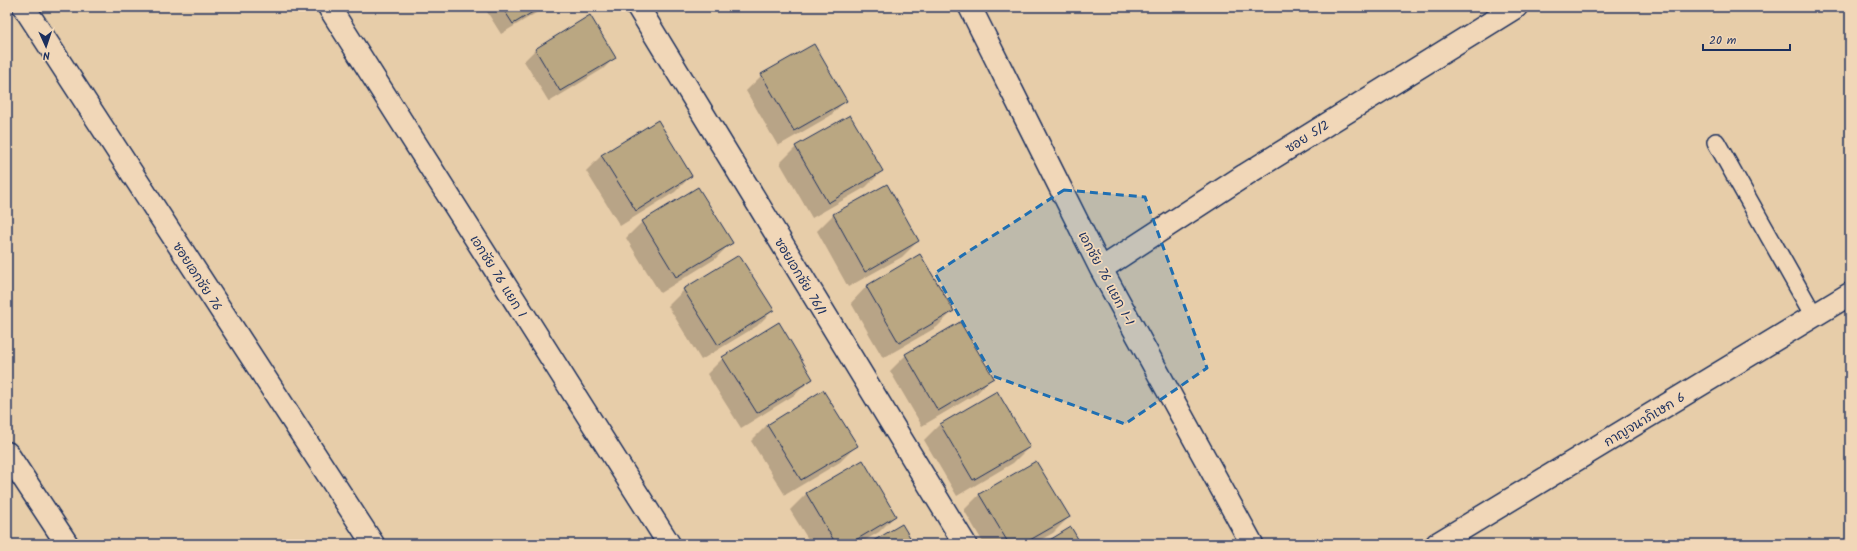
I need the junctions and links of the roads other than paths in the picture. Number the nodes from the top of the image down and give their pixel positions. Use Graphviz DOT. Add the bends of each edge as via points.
graph roads {
  1 [pos="24,7"];
  2 [pos="329,7"];
  3 [pos="638,7"];
  4 [pos="970,7"];
  5 [pos="1516,7"];
  6 [pos="1716,142"];
  7 [pos="1101,269"];
  8 [pos="1850,294"];
  9 [pos="1814,316"];
  10 [pos="7,453"];
  11 [pos="67,544"];
  12 [pos="373,544"];
  13 [pos="669,544"];
  14 [pos="965,544"];
  15 [pos="1252,544"];
  16 [pos="1437,544"];
  1 -- 12 [label="street, ซอยเอกชัย 76"];
  2 -- 13 [label="street, เอกชัย 76 แยก 1"];
  3 -- 14 [label="street, ซอยเอกชัย 76/1"];
  4 -- 7 [label="street, เอกชัย 76 แยก 1-1"];
  5 -- 7 [label="street, ซอย 5/2" via="1245,175"];
  6 -- 9 [label="lane"];
  7 -- 15 [label="street, เอกชัย 76 แยก 1-1"];
  8 -- 9 [label="street, กาญจนาภิเษก 6"];
  9 -- 16 [label="street, กาญจนาภิเษก 6"];
  10 -- 11 [label="street"];
}
